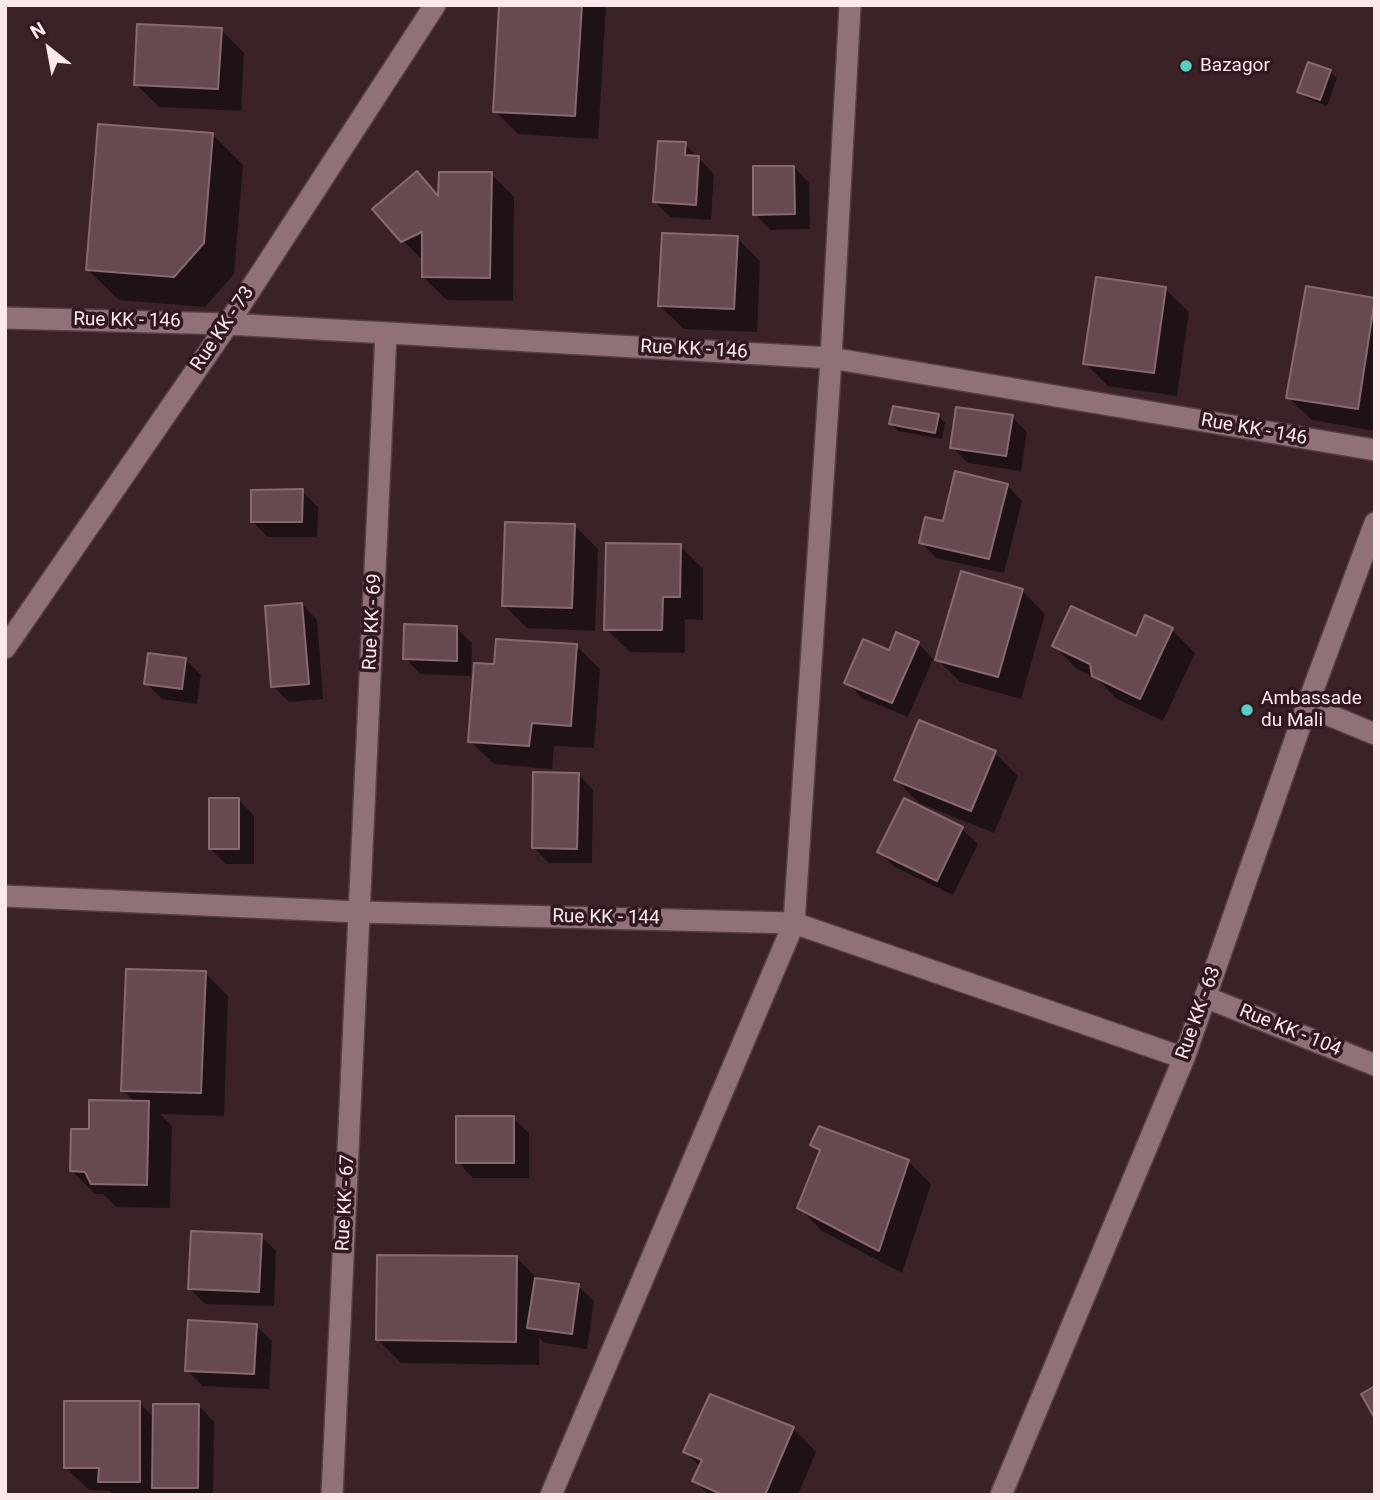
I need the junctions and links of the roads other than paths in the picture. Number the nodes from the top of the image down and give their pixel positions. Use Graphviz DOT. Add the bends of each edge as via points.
graph roads {
  1 [pos="435,5"];
  2 [pos="849,5"];
  3 [pos="5,318"];
  4 [pos="228,324"];
  5 [pos="386,333"];
  6 [pos="831,358"];
  7 [pos="1375,450"];
  8 [pos="1375,523"];
  9 [pos="5,648"];
  10 [pos="1307,706"];
  11 [pos="1375,734"];
  12 [pos="5,896"];
  13 [pos="360,912"];
  14 [pos="794,923"];
  15 [pos="1205,996"];
  16 [pos="1184,1058"];
  17 [pos="1375,1065"];
  18 [pos="332,1495"];
  19 [pos="551,1495"];
  20 [pos="1001,1495"];
  1 -- 4 [label="street, Rue KK - 73"];
  2 -- 6 [label="street"];
  3 -- 4 [label="street, Rue KK - 146"];
  4 -- 5 [label="street, Rue KK - 146"];
  4 -- 9 [label="street, Rue KK - 73"];
  5 -- 6 [label="street, Rue KK - 146"];
  5 -- 13 [label="street, Rue KK - 69"];
  6 -- 7 [label="street, Rue KK - 146"];
  6 -- 14 [label="street"];
  8 -- 10 [label="street, Rue KK - 63"];
  10 -- 11 [label="street"];
  10 -- 15 [label="street, Rue KK - 63"];
  12 -- 13 [label="street, Rue KK - 144"];
  13 -- 14 [label="street, Rue KK - 144"];
  13 -- 18 [label="street, Rue KK - 67"];
  14 -- 16 [label="street, Rue KK - 144"];
  14 -- 19 [label="street"];
  15 -- 16 [label="street, Rue KK - 63"];
  15 -- 17 [label="street, Rue KK - 104"];
  16 -- 20 [label="street, Rue KK - 63"];
}
